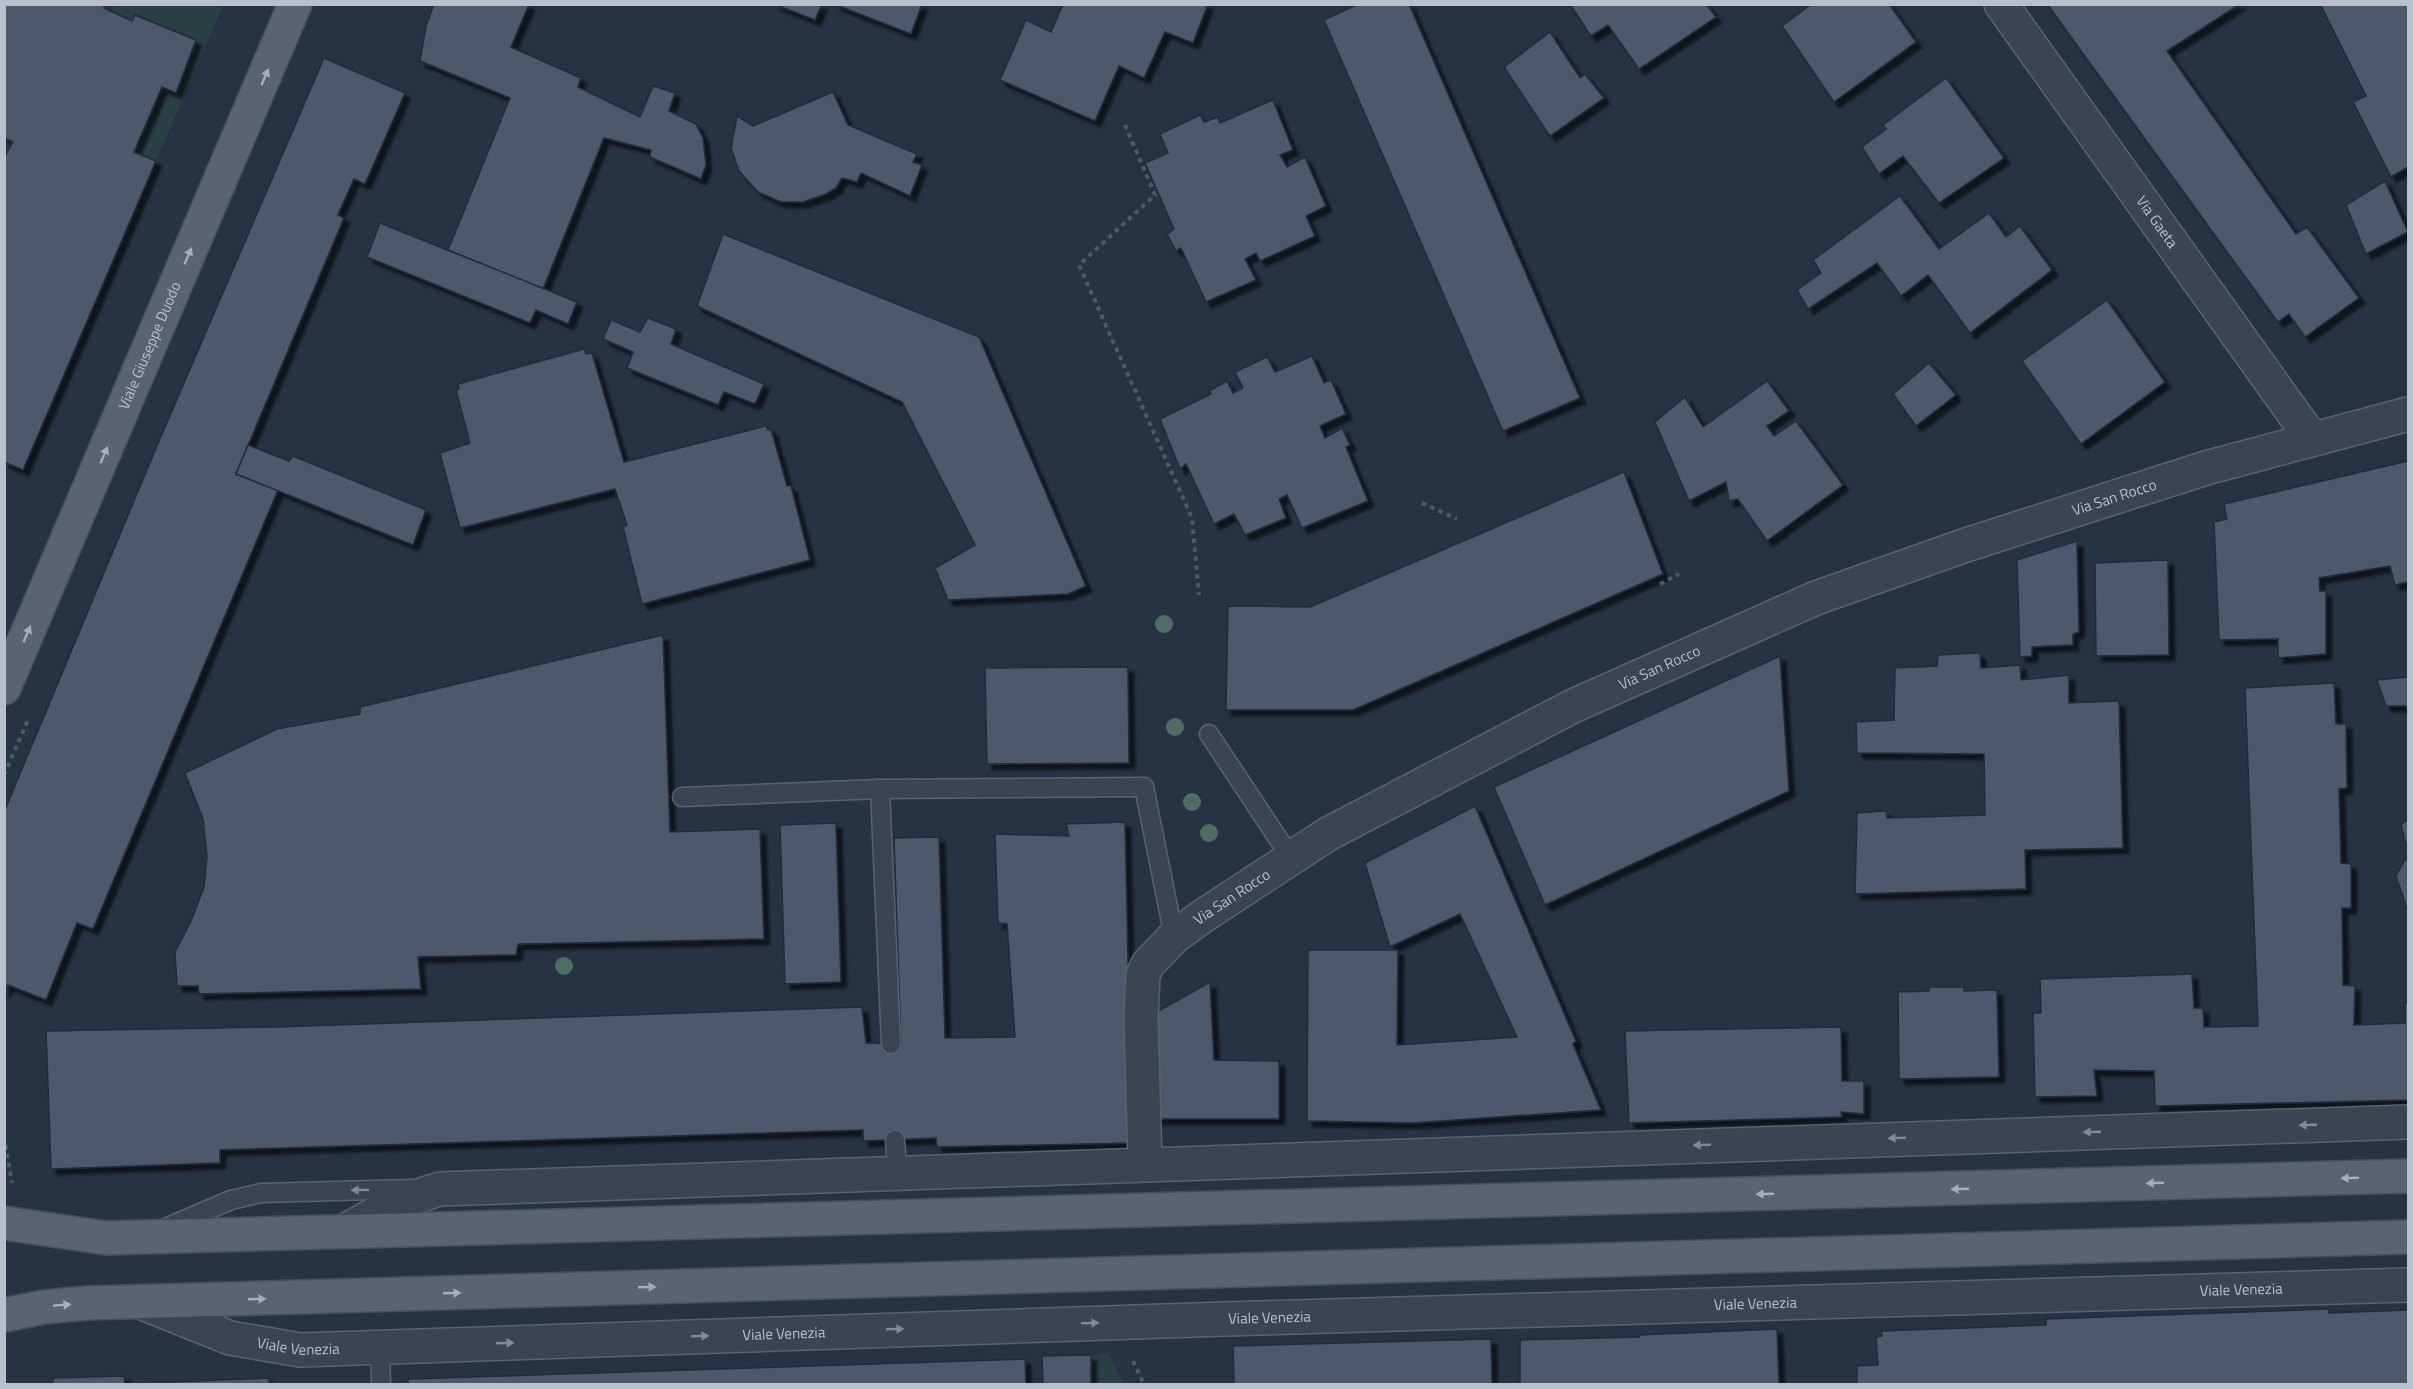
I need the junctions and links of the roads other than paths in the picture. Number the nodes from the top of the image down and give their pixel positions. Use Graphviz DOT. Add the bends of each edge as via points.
graph roads {
  1 [pos="295,4"];
  2 [pos="2001,4"];
  3 [pos="2409,414"];
  4 [pos="2312,439"];
  5 [pos="4,688"];
  6 [pos="1209,734"];
  7 [pos="880,789"];
  8 [pos="682,797"];
  9 [pos="1291,858"];
  10 [pos="1174,937"];
  11 [pos="891,1044"];
  12 [pos="2409,1122"];
  13 [pos="896,1140"];
  14 [pos="1145,1163"];
  15 [pos="897,1172"];
  16 [pos="2409,1176"];
  17 [pos="440,1189"];
  18 [pos="8,1208"];
  19 [pos="345,1231"];
  20 [pos="145,1237"];
  21 [pos="2409,1237"];
  22 [pos="2409,1285"];
  23 [pos="140,1302"];
  24 [pos="4,1315"];
  25 [pos="380,1347"];
  26 [pos="381,1384"];
  5 -- 1 [label="main road, Viale Giuseppe Duodo, one-way"];
  2 -- 4 [label="street, Via Gaeta"];
  3 -- 4 [label="street, Via San Rocco"];
  4 -- 9 [label="street, Via San Rocco" via="2206,468 1816,598 1573,706"];
  6 -- 9 [label="lane"];
  7 -- 8 [label="lane"];
  7 -- 10 [label="lane" via="1144,787"];
  7 -- 11 [label="lane"];
  9 -- 10 [label="street, Via San Rocco"];
  10 -- 14 [label="street, Via San Rocco" via="1148,964 1143,975 1140,1017"];
  12 -- 14 [label="street, one-way"];
  13 -- 15 [label="lane"];
  14 -- 15 [label="street"];
  15 -- 17 [label="street"];
  16 -- 19 [label="main road, one-way"];
  17 -- 19 [label="street" via="386,1207"];
  17 -- 20 [label="lane, one-way" via="261,1193 231,1200"];
  18 -- 20 [label="main road" via="106,1238"];
  19 -- 20 [label="main road"];
  23 -- 21 [label="main road, Viale Venezia, one-way"];
  25 -- 22 [label="street, Viale Venezia, one-way"];
  24 -- 23 [label="main road, Viale Venezia, one-way" via="44,1307"];
  23 -- 25 [label="street, Viale Venezia" via="230,1338 262,1345 300,1350"];
  25 -- 26 [label="lane"];
}
